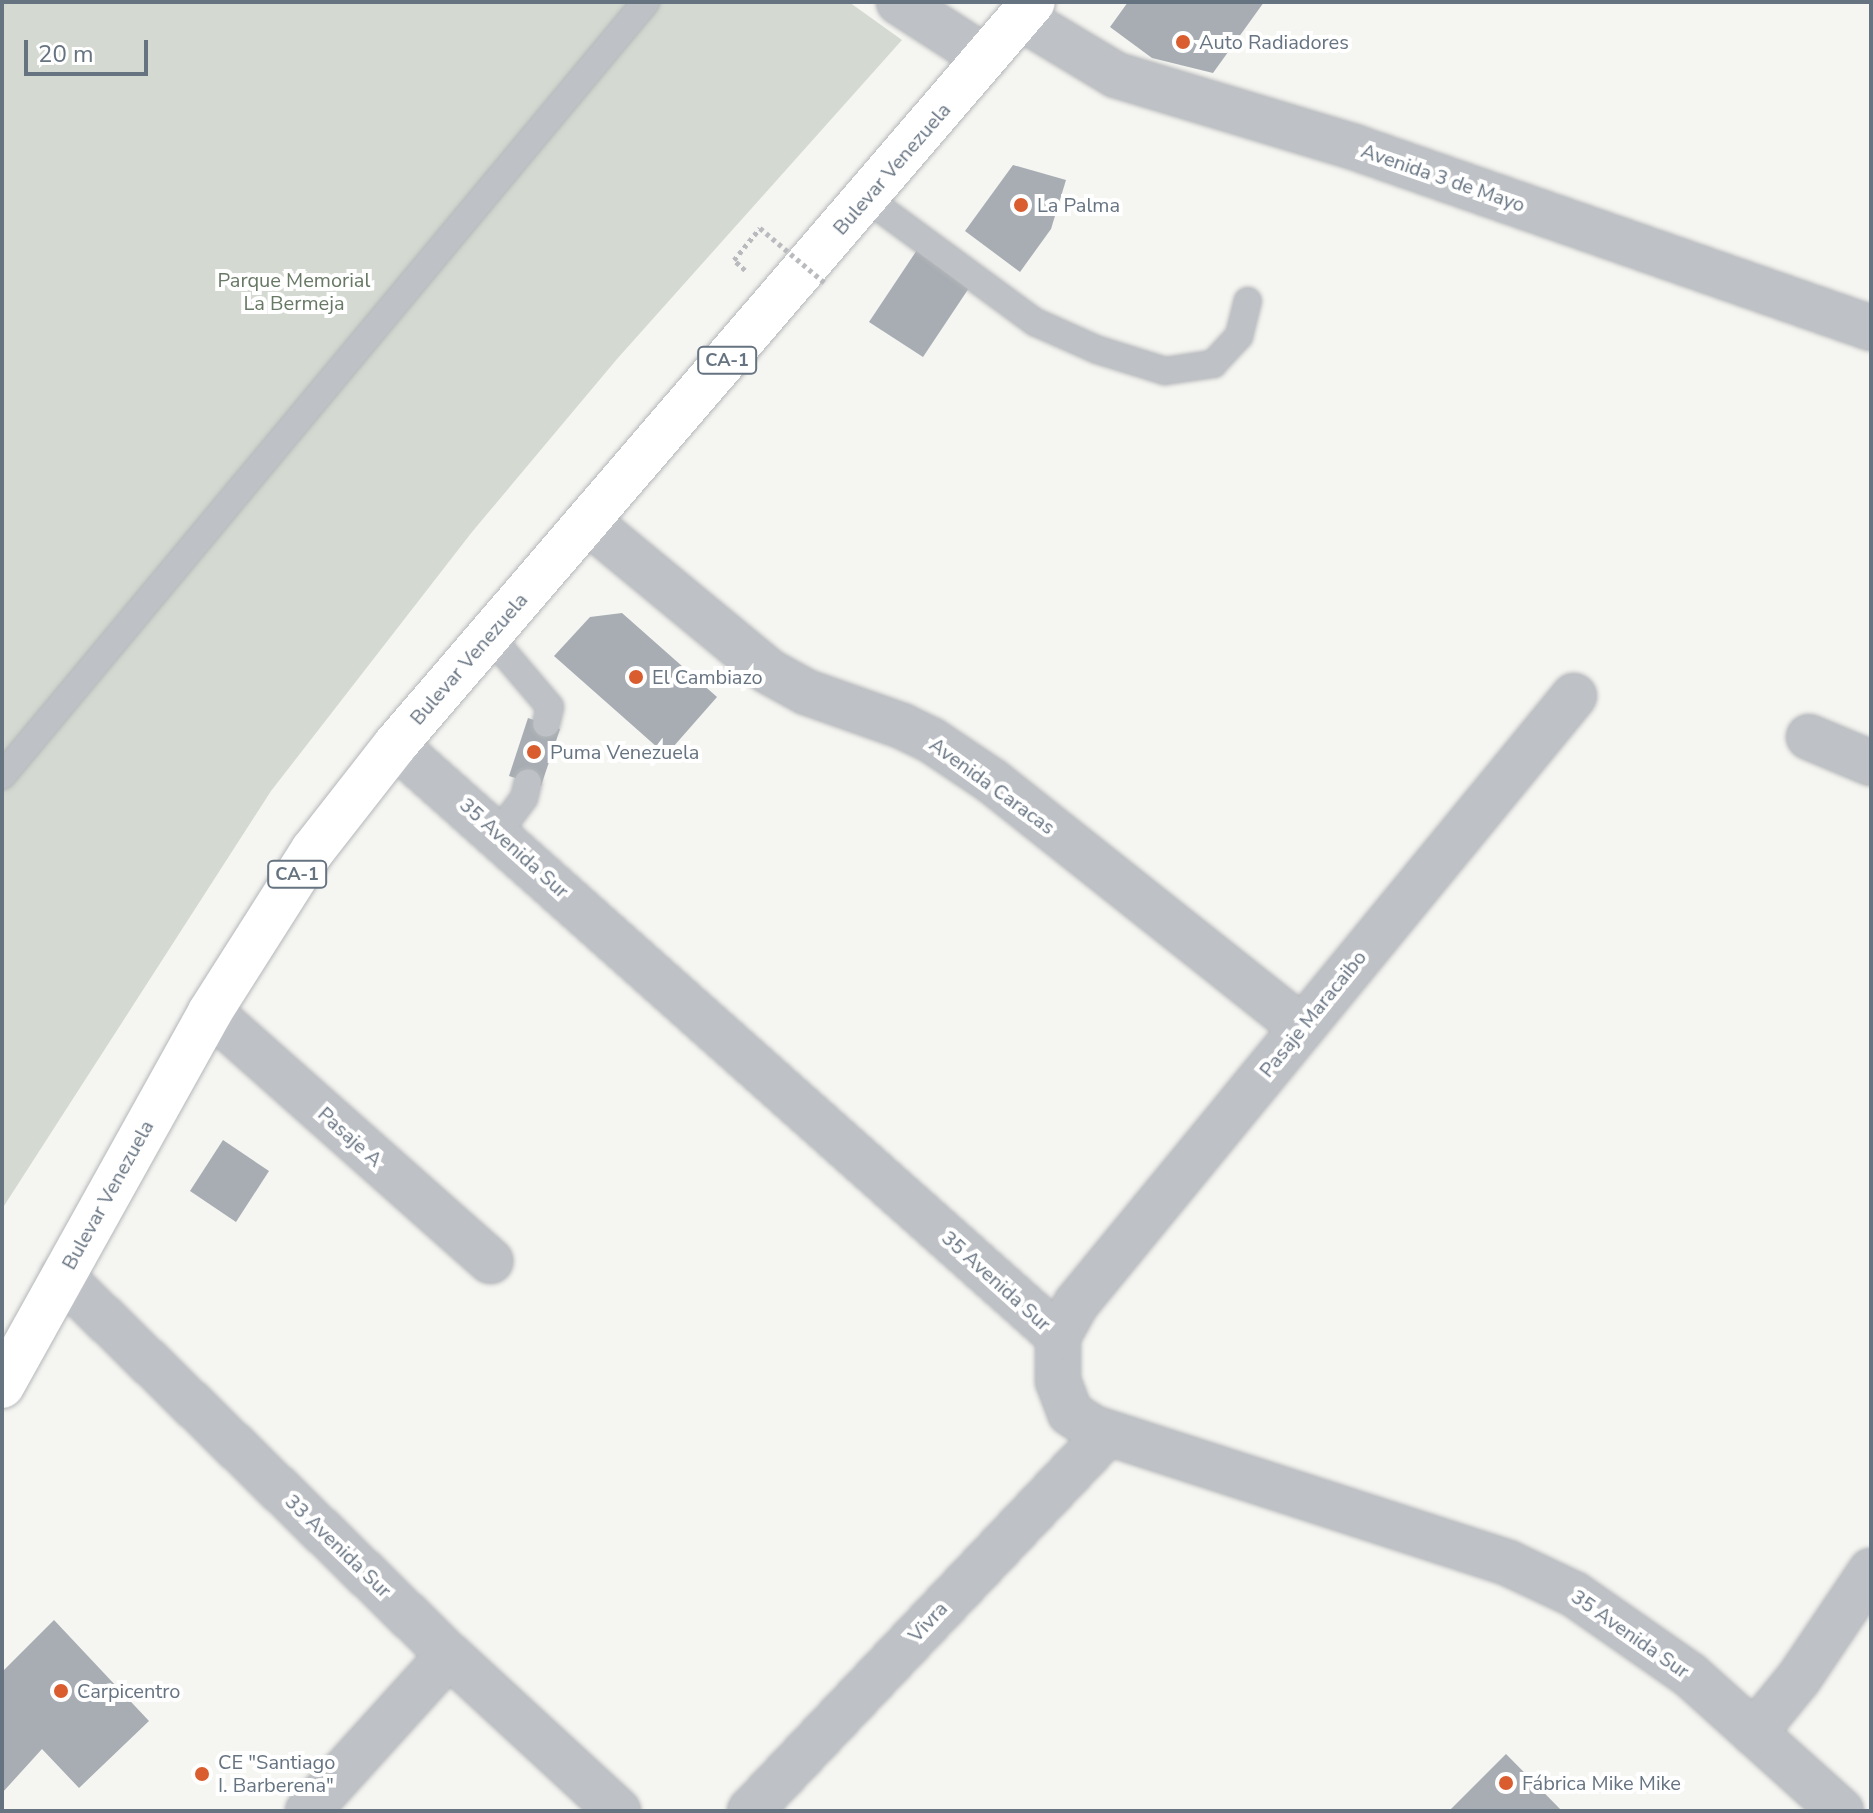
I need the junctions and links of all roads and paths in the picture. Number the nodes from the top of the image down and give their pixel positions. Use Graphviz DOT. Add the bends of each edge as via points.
graph roads {
  1 [pos="646,2"];
  2 [pos="899,2"];
  3 [pos="1027,10"];
  4 [pos="986,58"];
  5 [pos="866,198"];
  6 [pos="734,260"];
  7 [pos="824,282"];
  8 [pos="1248,301"];
  9 [pos="1871,328"];
  10 [pos="587,521"];
  11 [pos="489,635"];
  12 [pos="1574,696"];
  13 [pos="546,724"];
  14 [pos="1809,737"];
  15 [pos="395,745"];
  16 [pos="1871,763"];
  17 [pos="2,776"];
  18 [pos="528,782"];
  19 [pos="498,833"];
  20 [pos="210,1012"];
  21 [pos="1302,1028"];
  22 [pos="490,1261"];
  23 [pos="62,1277"];
  24 [pos="1058,1336"];
  25 [pos="2,1386"];
  26 [pos="1107,1434"];
  27 [pos="1871,1571"];
  28 [pos="449,1655"];
  29 [pos="1754,1733"];
  30 [pos="308,1811"];
  31 [pos="618,1811"];
  32 [pos="750,1811"];
  33 [pos="1841,1811"];
  1 -- 17 [label="lane"];
  2 -- 4 [label="street"];
  3 -- 4 [label="highway, Bulevar Venezuela / CA-1"];
  3 -- 9 [label="street, Avenida 3 de Mayo" via="1116,75 1354,147"];
  4 -- 5 [label="highway, Bulevar Venezuela / CA-1"];
  5 -- 8 [label="lane" via="1035,322 1165,371 1213,364 1239,336"];
  5 -- 10 [label="highway, Bulevar Venezuela / CA-1"];
  6 -- 7 [label="path, bridge" via="760,228"];
  10 -- 11 [label="highway, Bulevar Venezuela / CA-1"];
  10 -- 21 [label="street, Avenida Caracas" via="768,671 806,692 931,740 992,781"];
  11 -- 13 [label="lane" via="550,707"];
  11 -- 15 [label="highway, Bulevar Venezuela / CA-1"];
  12 -- 21 [label="street, Pasaje Maracaibo"];
  14 -- 16 [label="street"];
  15 -- 19 [label="street, 35 Avenida Sur"];
  15 -- 20 [label="highway, Bulevar Venezuela / CA-1" via="313,850"];
  18 -- 19 [label="lane" via="524,798"];
  19 -- 24 [label="street, 35 Avenida Sur"];
  20 -- 22 [label="street, Pasaje A"];
  20 -- 23 [label="highway, Bulevar Venezuela / CA-1"];
  21 -- 24 [label="street, Pasaje Maracaibo" via="1076,1304"];
  23 -- 25 [label="highway, Bulevar Venezuela / CA-1"];
  23 -- 28 [label="street, 33 Avenida Sur"];
  24 -- 26 [label="street, 35 Avenida Sur" via="1058,1381 1065,1402 1076,1418"];
  26 -- 29 [label="street, 35 Avenida Sur" via="1538,1575 1655,1648"];
  26 -- 32 [label="street, Vivra"];
  27 -- 29 [label="street" via="1799,1678"];
  28 -- 30 [label="street"];
  28 -- 31 [label="street, 33 Avenida Sur"];
  29 -- 33 [label="street, 35 Avenida Sur"];
}
